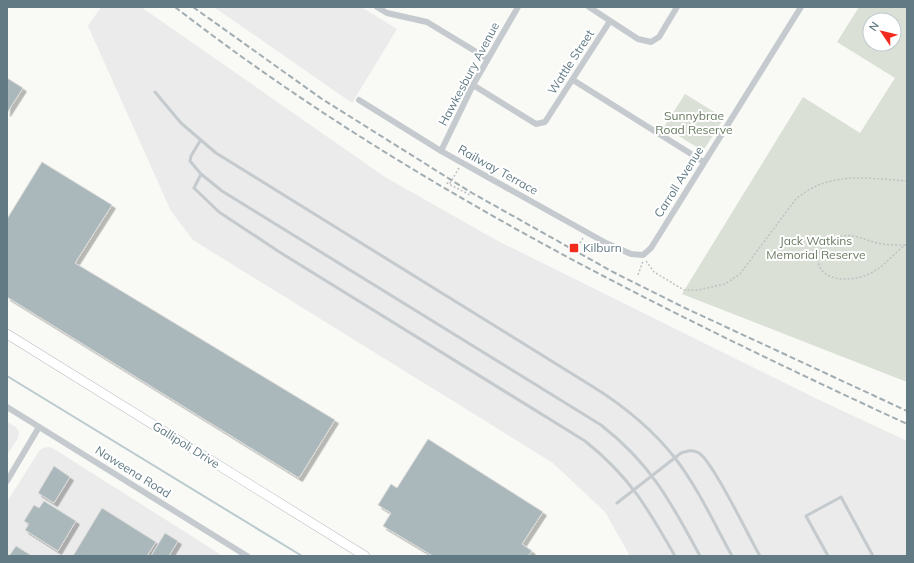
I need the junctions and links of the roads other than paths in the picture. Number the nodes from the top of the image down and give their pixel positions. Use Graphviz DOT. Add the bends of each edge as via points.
graph roads {
  1 [pos="376,7"];
  2 [pos="518,7"];
  3 [pos="589,7"];
  4 [pos="677,7"];
  5 [pos="801,7"];
  6 [pos="610,21"];
  7 [pos="488,59"];
  8 [pos="573,80"];
  9 [pos="473,85"];
  10 [pos="156,92"];
  11 [pos="359,100"];
  12 [pos="200,142"];
  13 [pos="441,151"];
  14 [pos="704,162"];
  15 [pos="201,174"];
  16 [pos="630,254"];
  17 [pos="7,334"];
  18 [pos="7,407"];
  19 [pos="39,427"];
  20 [pos="675,458"];
  21 [pos="652,475"];
  22 [pos="7,481"];
  23 [pos="635,489"];
  24 [pos="617,503"];
  25 [pos="247,556"];
  26 [pos="365,556"];
  27 [pos="674,556"];
  28 [pos="700,556"];
  29 [pos="732,556"];
  30 [pos="760,556"];
  31 [pos="828,556"];
  32 [pos="873,556"];
  1 -- 7 [label="street" via="387,13 427,22"];
  2 -- 7 [label="street, Hawkesbury Avenue"];
  3 -- 6 [label="street"];
  4 -- 6 [label="street" via="659,37 651,42 638,39"];
  5 -- 14 [label="street, Carroll Avenue"];
  6 -- 8 [label="street, Wattle Street"];
  7 -- 9 [label="street, Hawkesbury Avenue"];
  8 -- 9 [label="street, Wattle Street" via="545,122 536,124"];
  8 -- 14 [label="street"];
  9 -- 13 [label="street, Hawkesbury Avenue"];
  10 -- 12 [label="lane" via="180,123"];
  11 -- 13 [label="street, Railway Terrace"];
  12 -- 15 [label="lane" via="190,161"];
  12 -- 20 [label="lane" via="612,399 651,432"];
  13 -- 16 [label="street, Railway Terrace"];
  14 -- 16 [label="street, Carroll Avenue" via="651,248 643,255"];
  15 -- 21 [label="lane" via="222,191 590,417 624,445"];
  15 -- 23 [label="lane" via="194,188 219,212 586,441"];
  17 -- 26 [label="street, Gallipoli Drive"];
  18 -- 19 [label="street, Naweena Road"];
  19 -- 22 [label="street"];
  19 -- 25 [label="street, Naweena Road"];
  20 -- 21 [label="lane"];
  20 -- 29 [label="lane"];
  20 -- 30 [label="lane" via="689,450 703,457"];
  21 -- 23 [label="lane"];
  21 -- 28 [label="lane"];
  23 -- 24 [label="lane"];
  23 -- 27 [label="lane"];
  31 -- 32 [label="lane" via="806,516 840,497"];
}
